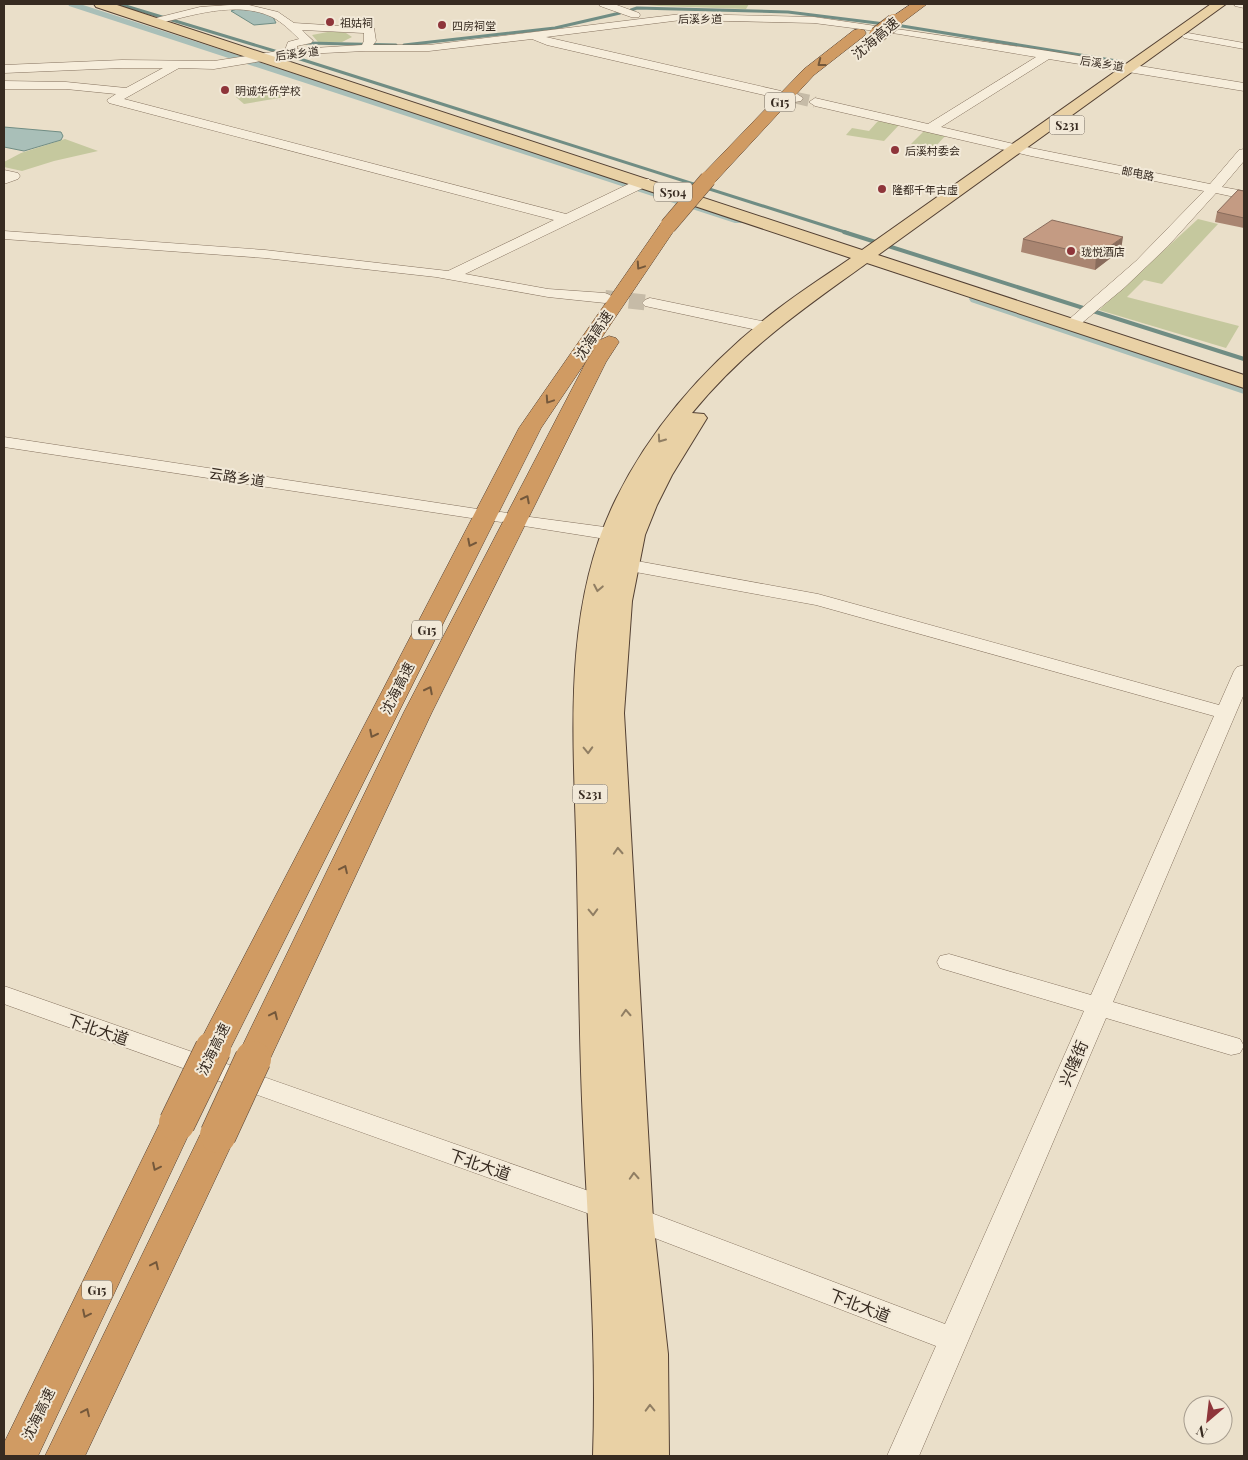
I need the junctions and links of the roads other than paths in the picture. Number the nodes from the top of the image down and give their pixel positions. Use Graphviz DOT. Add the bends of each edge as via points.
graph roads {
  1 [pos="101,4"];
  2 [pos="609,4"];
  3 [pos="896,4"];
  4 [pos="920,4"];
  5 [pos="1219,4"];
  6 [pos="1235,4"];
  7 [pos="1239,4"];
  8 [pos="1244,5"];
  9 [pos="635,15"];
  10 [pos="681,17"];
  11 [pos="162,19"];
  12 [pos="290,26"];
  13 [pos="569,30"];
  14 [pos="533,35"];
  15 [pos="1188,36"];
  16 [pos="367,46"];
  17 [pos="1244,46"];
  18 [pos="283,53"];
  19 [pos="856,54"];
  20 [pos="1048,54"];
  21 [pos="176,66"];
  22 [pos="4,69"];
  23 [pos="1137,69"];
  24 [pos="4,85"];
  25 [pos="1244,88"];
  26 [pos="129,92"];
  27 [pos="777,94"];
  28 [pos="817,94"];
  29 [pos="796,102"];
  30 [pos="930,129"];
  31 [pos="1024,150"];
  32 [pos="1244,153"];
  33 [pos="748,160"];
  34 [pos="4,174"];
  35 [pos="4,180"];
  36 [pos="644,182"];
  37 [pos="1214,189"];
  38 [pos="1244,195"];
  39 [pos="567,219"];
  40 [pos="678,227"];
  41 [pos="4,235"];
  42 [pos="884,250"];
  43 [pos="451,275"];
  44 [pos="605,298"];
  45 [pos="650,302"];
  46 [pos="1072,324"];
  47 [pos="766,327"];
  48 [pos="1244,382"];
  49 [pos="4,442"];
  50 [pos="471,513"];
  51 [pos="530,522"];
  52 [pos="612,534"];
  53 [pos="626,565"];
  54 [pos="1244,670"];
  55 [pos="1225,713"];
  56 [pos="949,962"];
  57 [pos="4,995"];
  58 [pos="1098,1005"];
  59 [pos="1231,1046"];
  60 [pos="604,1208"];
  61 [pos="636,1219"];
  62 [pos="953,1340"];
  63 [pos="18,1456"];
  64 [pos="65,1456"];
  65 [pos="613,1456"];
  66 [pos="650,1456"];
  67 [pos="903,1456"];
  1 -- 11 [label="main road, S504"];
  2 -- 9 [label="street"];
  3 -- 40 [label="highway, 沈海高速 / G15, one-way, bridge" via="809,72 708,178"];
  4 -- 19 [label="highway, 沈海高速, bridge"];
  5 -- 23 [label="main road, S231"];
  6 -- 15 [label="main road, S231"];
  7 -- 8 [label="street"];
  9 -- 10 [label="street"];
  9 -- 13 [label="street"];
  10 -- 13 [label="street, 后溪乡道"];
  10 -- 20 [label="street, 后溪乡道" via="814,20"];
  11 -- 12 [label="street" via="198,9 241,4 273,13"];
  11 -- 18 [label="main road, S504"];
  12 -- 16 [label="street" via="370,30"];
  12 -- 18 [label="street" via="308,41 292,44"];
  13 -- 14 [label="street, 后溪乡道"];
  14 -- 16 [label="street, 后溪乡道" via="429,48"];
  14 -- 27 [label="street" via="547,42"];
  15 -- 17 [label="street"];
  15 -- 23 [label="main road, S231"];
  16 -- 18 [label="street, 后溪乡道"];
  18 -- 21 [label="street, 后溪乡道" via="225,63"];
  18 -- 36 [label="main road, S504"];
  20 -- 23 [label="street, 后溪乡道"];
  20 -- 30 [label="street"];
  21 -- 22 [label="street, 后溪乡道" via="122,64"];
  21 -- 26 [label="street"];
  23 -- 25 [label="street, 后溪乡道"];
  23 -- 31 [label="main road, S231"];
  24 -- 26 [label="street" via="38,83"];
  26 -- 39 [label="street" via="113,100"];
  28 -- 29 [label="highway, G15"];
  28 -- 30 [label="street, 邮电路"];
  30 -- 31 [label="street, 邮电路"];
  31 -- 37 [label="street, 邮电路"];
  31 -- 42 [label="main road, S231"];
  32 -- 37 [label="street"];
  33 -- 40 [label="highway, 沈海高速 / G15"];
  34 -- 35 [label="street" via="13,176"];
  36 -- 39 [label="street"];
  36 -- 42 [label="main road, S504"];
  37 -- 38 [label="street, 邮电路"];
  37 -- 46 [label="street" via="1150,255"];
  39 -- 43 [label="street"];
  40 -- 63 [label="highway, 沈海高速 / G15, one-way, bridge" via="530,428 212,1049"];
  64 -- 40 [label="highway, 沈海高速 / G15, one-way, bridge" via="418,712 596,362"];
  41 -- 43 [label="street" via="265,254"];
  42 -- 46 [label="main road, S504"];
  42 -- 47 [label="main road, S231"];
  42 -- 53 [label="main road, S231" via="777,334 705,407 656,484 634,534"];
  43 -- 44 [label="street"];
  45 -- 47 [label="street"];
  46 -- 48 [label="main road, S504"];
  47 -- 52 [label="main road, S231, one-way" via="720,367 658,443"];
  49 -- 50 [label="street, 云路乡道"];
  51 -- 52 [label="street"];
  52 -- 60 [label="main road, S231, one-way" via="598,586 589,643 588,726"];
  53 -- 55 [label="street" via="818,600"];
  61 -- 53 [label="main road, S231, one-way" via="611,713 615,630"];
  54 -- 55 [label="street, 兴隆街"];
  55 -- 58 [label="street, 兴隆街"];
  56 -- 58 [label="street"];
  57 -- 60 [label="street, 下北大道"];
  58 -- 59 [label="street"];
  58 -- 62 [label="street, 兴隆街"];
  60 -- 61 [label="street, 下北大道"];
  60 -- 65 [label="main road, S231" via="614,1403"];
  61 -- 62 [label="street, 下北大道"];
  66 -- 61 [label="main road, S231, one-way" via="649,1354"];
  62 -- 67 [label="street, 兴隆街"];
}
